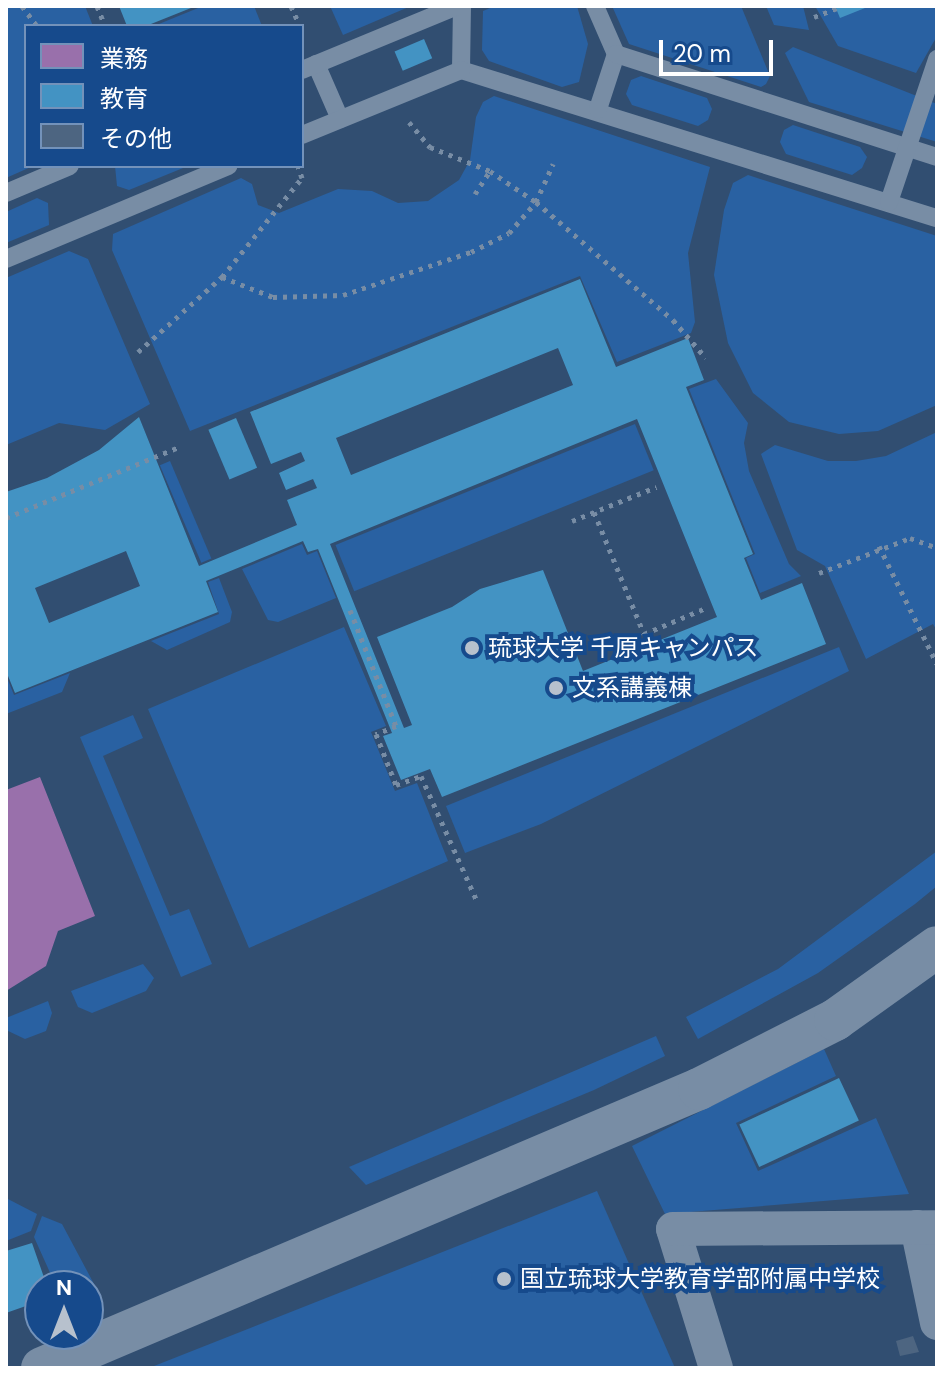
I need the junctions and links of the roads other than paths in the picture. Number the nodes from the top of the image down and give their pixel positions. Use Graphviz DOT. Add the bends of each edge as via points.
graph roads {
  1 [pos="459,6"];
  2 [pos="595,6"];
  3 [pos="616,54"];
  4 [pos="937,59"];
  5 [pos="309,67"];
  6 [pos="461,70"];
  7 [pos="598,109"];
  8 [pos="340,119"];
  9 [pos="304,134"];
  10 [pos="907,147"];
  11 [pos="937,157"];
  12 [pos="65,168"];
  13 [pos="217,168"];
  14 [pos="6,193"];
  15 [pos="889,202"];
  16 [pos="937,218"];
  17 [pos="6,259"];
  18 [pos="937,947"];
  19 [pos="927,1227"];
  20 [pos="937,1323"];
  21 [pos="42,1368"];
  22 [pos="716,1368"];
  1 -- 5 [label="lane"];
  1 -- 6 [label="lane"];
  2 -- 3 [label="lane"];
  3 -- 7 [label="lane"];
  3 -- 10 [label="lane"];
  4 -- 10 [label="lane"];
  5 -- 8 [label="lane"];
  6 -- 7 [label="lane"];
  6 -- 8 [label="lane"];
  7 -- 15 [label="lane"];
  8 -- 9 [label="lane"];
  10 -- 11 [label="lane"];
  10 -- 15 [label="lane"];
  12 -- 14 [label="lane"];
  13 -- 17 [label="lane"];
  15 -- 16 [label="lane"];
  18 -- 21 [label="street" via="835,1020 699,1089"];
  19 -- 20 [label="street"];
  19 -- 22 [label="street" via="673,1229"];
}
